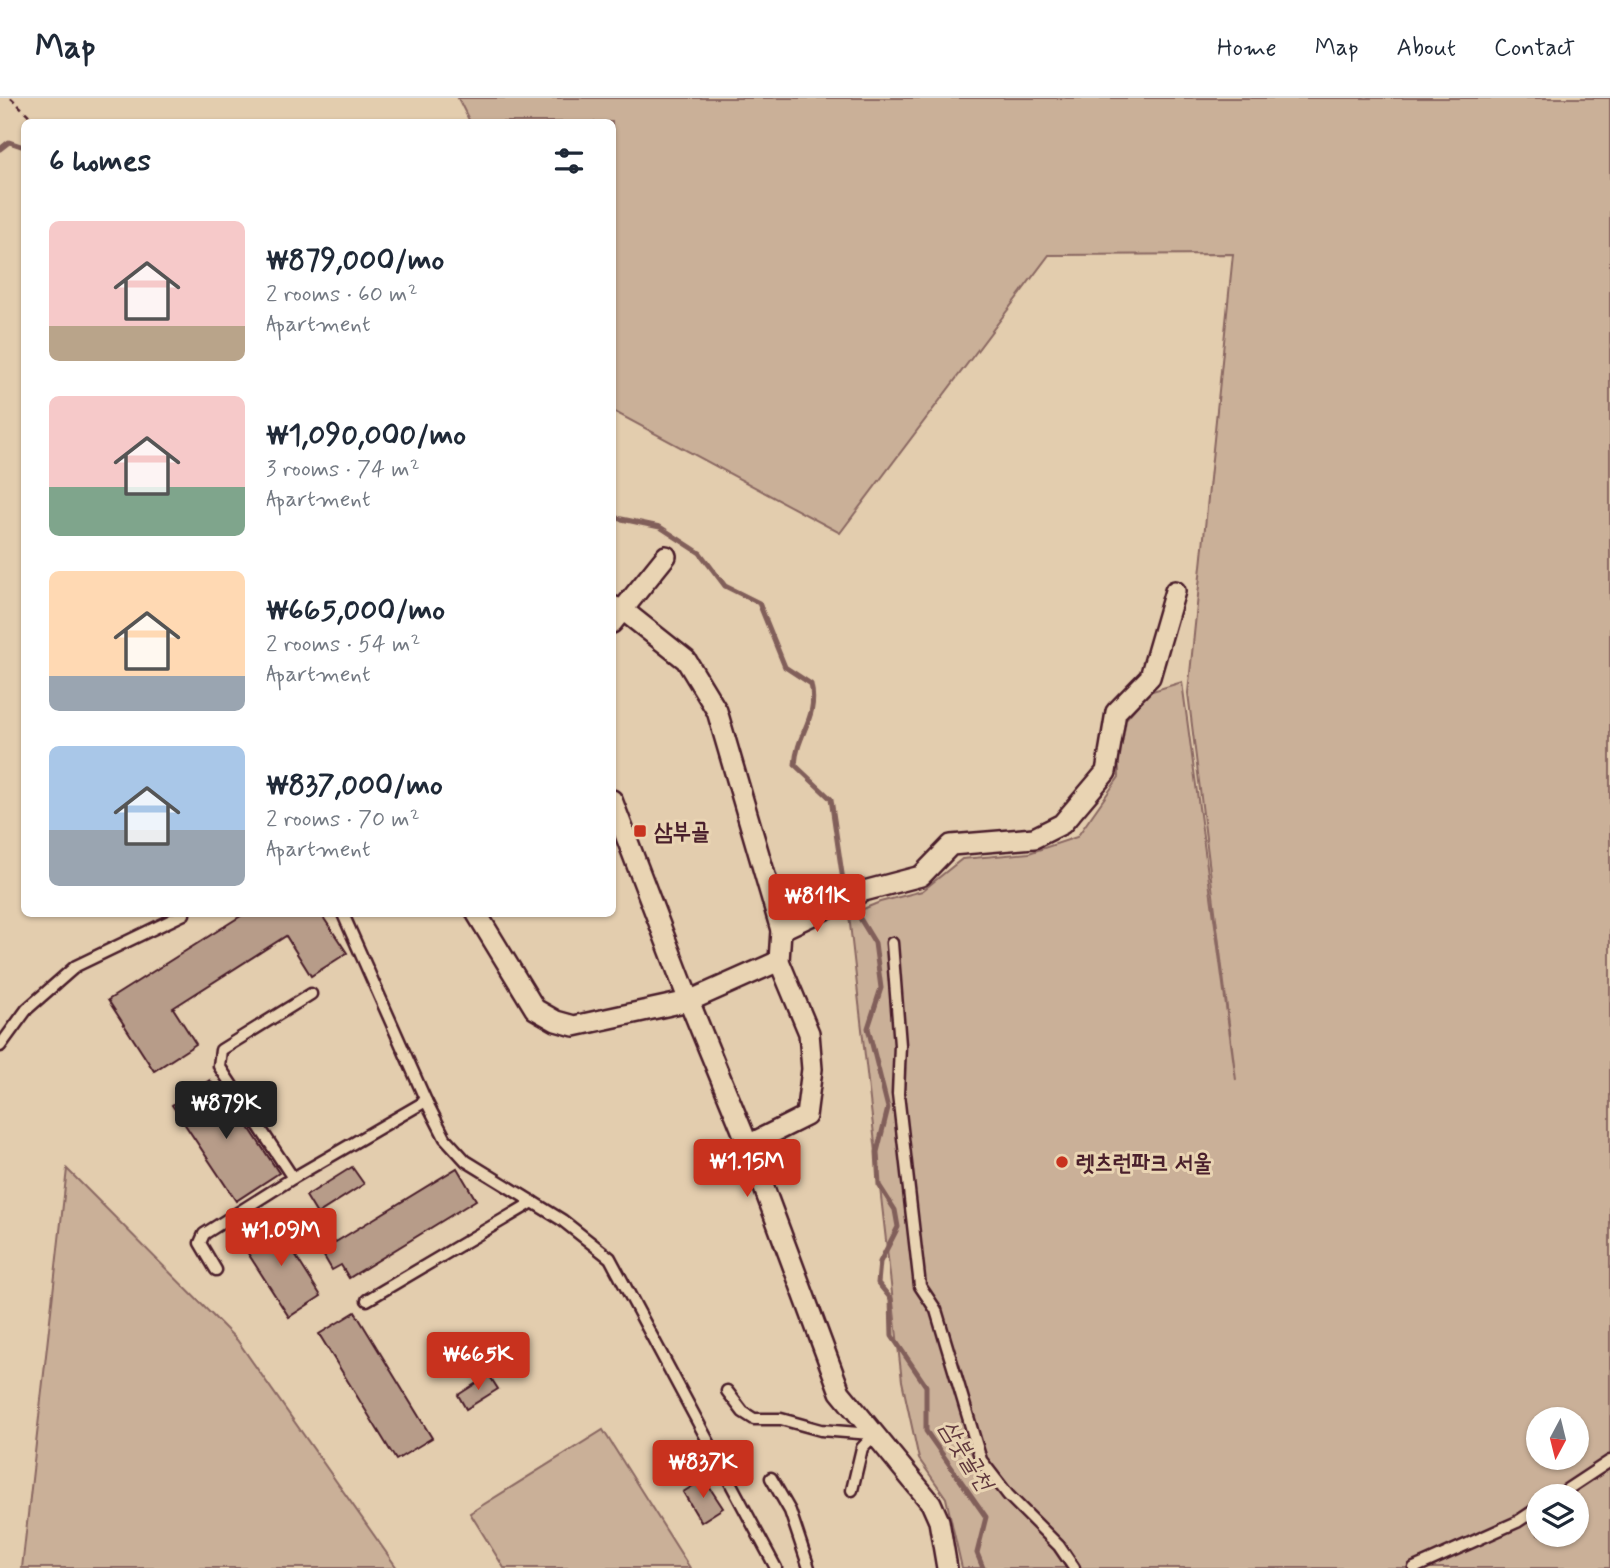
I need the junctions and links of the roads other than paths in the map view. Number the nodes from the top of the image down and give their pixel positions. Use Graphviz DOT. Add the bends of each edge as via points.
graph roads {
  1 [pos="666,556"];
  2 [pos="1175,592"];
  3 [pos="616,613"];
  4 [pos="616,810"];
  5 [pos="178,917"];
  6 [pos="344,917"];
  7 [pos="479,917"];
  8 [pos="781,930"];
  9 [pos="892,943"];
  10 [pos="779,961"];
  11 [pos="311,995"];
  12 [pos="689,1001"];
  13 [pos="0,1046"];
  14 [pos="426,1101"];
  15 [pos="748,1145"];
  16 [pos="293,1178"];
  17 [pos="533,1202"];
  18 [pos="216,1270"];
  19 [pos="367,1300"];
  20 [pos="727,1391"];
  21 [pos="875,1434"];
  22 [pos="1610,1461"];
  23 [pos="771,1478"];
  24 [pos="1575,1484"];
  25 [pos="852,1490"];
  26 [pos="1526,1516"];
  27 [pos="776,1568"];
  28 [pos="809,1568"];
  29 [pos="947,1568"];
  30 [pos="1074,1568"];
  31 [pos="1414,1568"];
  1 -- 3 [label="street"];
  2 -- 8 [label="street" via="1150,677 1116,712 1106,772 1062,824 1034,838 950,845 921,876 864,891"];
  3 -- 8 [label="street" via="686,660 717,712"];
  4 -- 12 [label="street"];
  5 -- 13 [label="lane" via="76,966 27,1009"];
  6 -- 14 [label="lane"];
  7 -- 12 [label="street" via="535,1009 556,1021 574,1026"];
  8 -- 10 [label="street"];
  9 -- 30 [label="lane" via="900,1045 898,1094 920,1286 939,1318 981,1460"];
  10 -- 12 [label="street"];
  10 -- 15 [label="street" via="809,1033 812,1069 806,1116"];
  11 -- 16 [label="lane" via="221,1050 219,1066"];
  12 -- 15 [label="street"];
  14 -- 16 [label="lane"];
  14 -- 17 [label="lane" via="445,1138 466,1161"];
  15 -- 21 [label="street" via="840,1392"];
  16 -- 18 [label="lane" via="204,1234 200,1243"];
  17 -- 19 [label="lane"];
  17 -- 27 [label="lane" via="610,1258"];
  20 -- 21 [label="lane" via="754,1419"];
  21 -- 25 [label="lane" via="862,1448"];
  21 -- 29 [label="street" via="931,1503"];
  22 -- 24 [label="lane"];
  23 -- 28 [label="lane" via="790,1511"];
  26 -- 31 [label="lane"];
}
